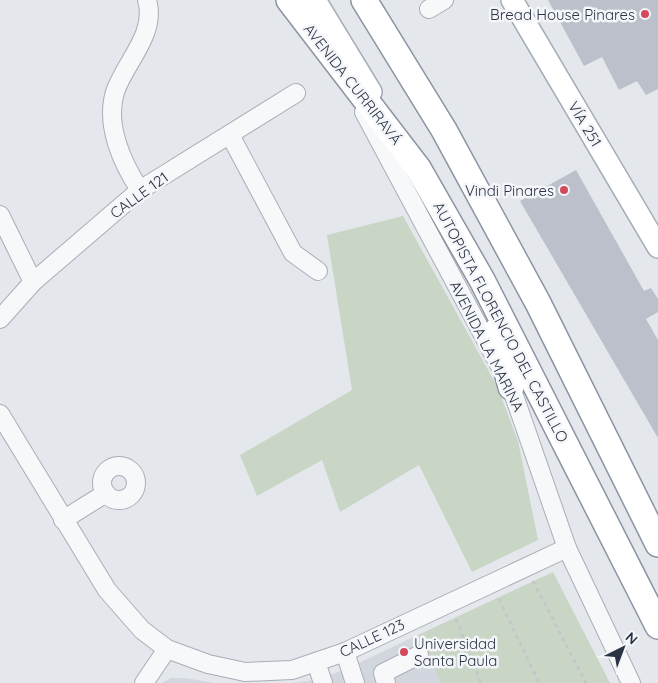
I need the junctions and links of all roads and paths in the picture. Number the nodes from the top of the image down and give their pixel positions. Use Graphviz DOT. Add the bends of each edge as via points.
graph roads {
  1 [pos="147,0"];
  2 [pos="288,0"];
  3 [pos="315,0"];
  4 [pos="364,0"];
  5 [pos="444,0"];
  6 [pos="512,0"];
  7 [pos="429,10"];
  8 [pos="344,74"];
  9 [pos="296,93"];
  10 [pos="230,135"];
  11 [pos="418,168"];
  12 [pos="140,190"];
  13 [pos="0,215"];
  14 [pos="658,247"];
  15 [pos="318,271"];
  16 [pos="482,280"];
  17 [pos="33,282"];
  18 [pos="0,319"];
  19 [pos="511,387"];
  20 [pos="0,414"];
  21 [pos="106,493"];
  22 [pos="63,520"];
  23 [pos="658,544"];
  24 [pos="568,548"];
  25 [pos="534,581"];
  26 [pos="498,599"];
  27 [pos="456,619"];
  28 [pos="658,626"];
  29 [pos="167,649"];
  30 [pos="345,652"];
  31 [pos="419,655"];
  32 [pos="316,662"];
  33 [pos="144,683"];
  34 [pos="323,683"];
  35 [pos="355,683"];
  36 [pos="386,683"];
  37 [pos="481,683"];
  38 [pos="539,683"];
  39 [pos="586,683"];
  40 [pos="631,683"];
  1 -- 12 [label="street" via="146,35 115,92 112,112 115,139"];
  2 -- 8 [label="highway, AVENIDA CURRIRAVÁ"];
  3 -- 11 [label="main road, AUTOPISTA FLORENCIO DEL CASTILLO"];
  4 -- 23 [label="highway" via="444,130 538,303"];
  5 -- 7 [label="street"];
  6 -- 14 [label="main road, VÍA 251"];
  8 -- 11 [label="highway, AVENIDA CURRIRAVÁ"];
  8 -- 19 [label="street, AVENIDA LA MARINA"];
  9 -- 10 [label="street, CALLE 121"];
  10 -- 12 [label="street, CALLE 121"];
  10 -- 15 [label="street" via="293,253"];
  11 -- 16 [label="highway, AUTOPISTA FLORENCIO DEL CASTILLO"];
  12 -- 17 [label="street, CALLE 121"];
  13 -- 17 [label="street"];
  16 -- 19 [label="highway"];
  16 -- 28 [label="highway, AUTOPISTA FLORENCIO DEL CASTILLO"];
  17 -- 18 [label="street, CALLE 121"];
  19 -- 24 [label="street, AVENIDA LA MARINA"];
  20 -- 22 [label="street, CALLE 123"];
  21 -- 22 [label="street"];
  22 -- 29 [label="street, CALLE 123" via="120,608"];
  24 -- 30 [label="street, CALLE 123"];
  24 -- 40 [label="street, AVENIDA LA MARINA"];
  25 -- 39 [label="path"];
  26 -- 38 [label="path"];
  27 -- 37 [label="path"];
  29 -- 32 [label="street, CALLE 123" via="208,664 245,672 292,670"];
  29 -- 33 [label="street"];
  30 -- 32 [label="street, CALLE 123"];
  30 -- 35 [label="street"];
  31 -- 36 [label="street" via="383,673"];
  32 -- 34 [label="street"];
}
